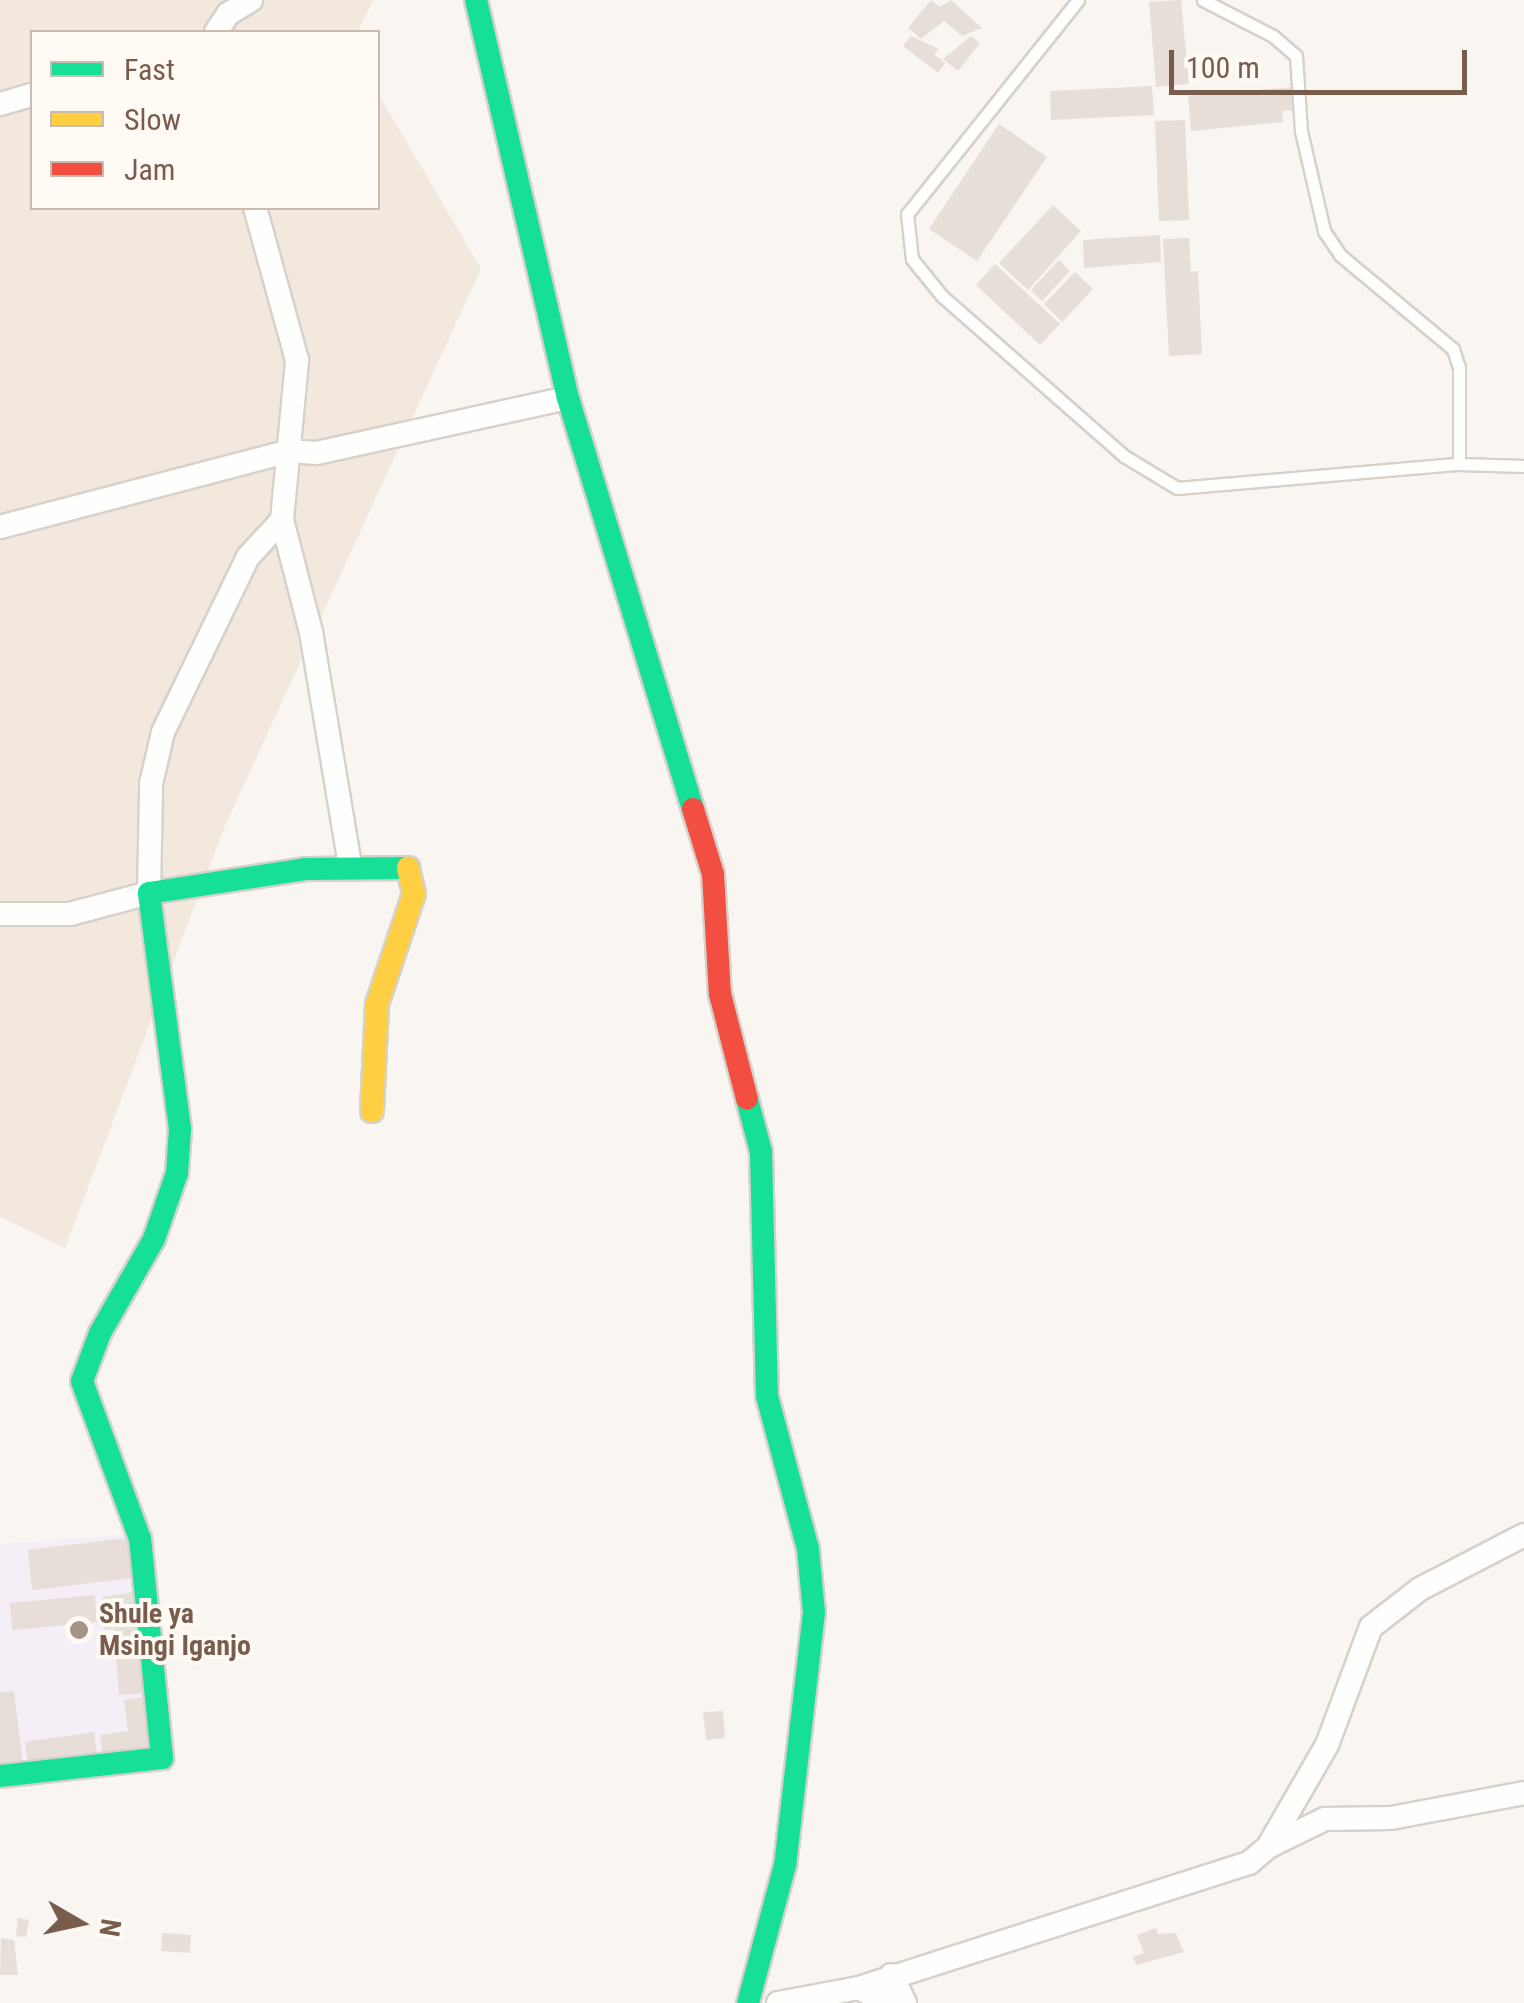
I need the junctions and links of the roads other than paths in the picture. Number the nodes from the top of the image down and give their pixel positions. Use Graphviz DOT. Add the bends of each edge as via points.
graph roads {
  1 [pos="251,0"];
  2 [pos="476,0"];
  3 [pos="1078,0"];
  4 [pos="1203,0"];
  5 [pos="221,22"];
  6 [pos="30,96"];
  7 [pos="0,104"];
  8 [pos="257,210"];
  9 [pos="568,398"];
  10 [pos="288,451"];
  11 [pos="1459,464"];
  12 [pos="1524,466"];
  13 [pos="282,520"];
  14 [pos="0,528"];
  15 [pos="350,865"];
  16 [pos="149,893"];
  17 [pos="0,914"];
  18 [pos="372,1111"];
  19 [pos="1524,1536"];
  20 [pos="0,1776"];
  21 [pos="1524,1793"];
  22 [pos="1268,1848"];
  23 [pos="891,1975"];
  24 [pos="859,1988"];
  25 [pos="748,2003"];
  26 [pos="778,2003"];
  27 [pos="886,2003"];
  28 [pos="906,2003"];
  1 -- 5 [label="street"];
  2 -- 9 [label="street"];
  3 -- 11 [label="lane" via="911,206 905,236 921,272 1124,456 1177,488"];
  4 -- 11 [label="lane" via="1273,36 1296,56 1301,132 1324,231 1340,255 1453,350 1459,368"];
  6 -- 7 [label="street"];
  8 -- 10 [label="street" via="297,360"];
  9 -- 10 [label="street" via="316,453"];
  9 -- 25 [label="street" via="717,892 720,994 762,1152 766,1396 813,1574 814,1628 785,1865"];
  10 -- 13 [label="street"];
  10 -- 14 [label="street"];
  11 -- 12 [label="lane"];
  13 -- 15 [label="street" via="310,632"];
  13 -- 16 [label="street" via="248,557 163,732 151,784"];
  15 -- 16 [label="street"];
  15 -- 18 [label="street" via="408,868 416,882 376,1004"];
  16 -- 17 [label="street" via="81,912"];
  16 -- 20 [label="street" via="180,1129 177,1173 154,1239 100,1333 82,1381 140,1539 162,1758"];
  19 -- 22 [label="street" via="1420,1589 1371,1628 1327,1744"];
  21 -- 22 [label="street" via="1390,1818 1325,1819"];
  22 -- 23 [label="street" via="1249,1863 1192,1884"];
  23 -- 24 [label="street"];
  23 -- 28 [label="street"];
  24 -- 26 [label="street"];
  24 -- 27 [label="street"];
}
